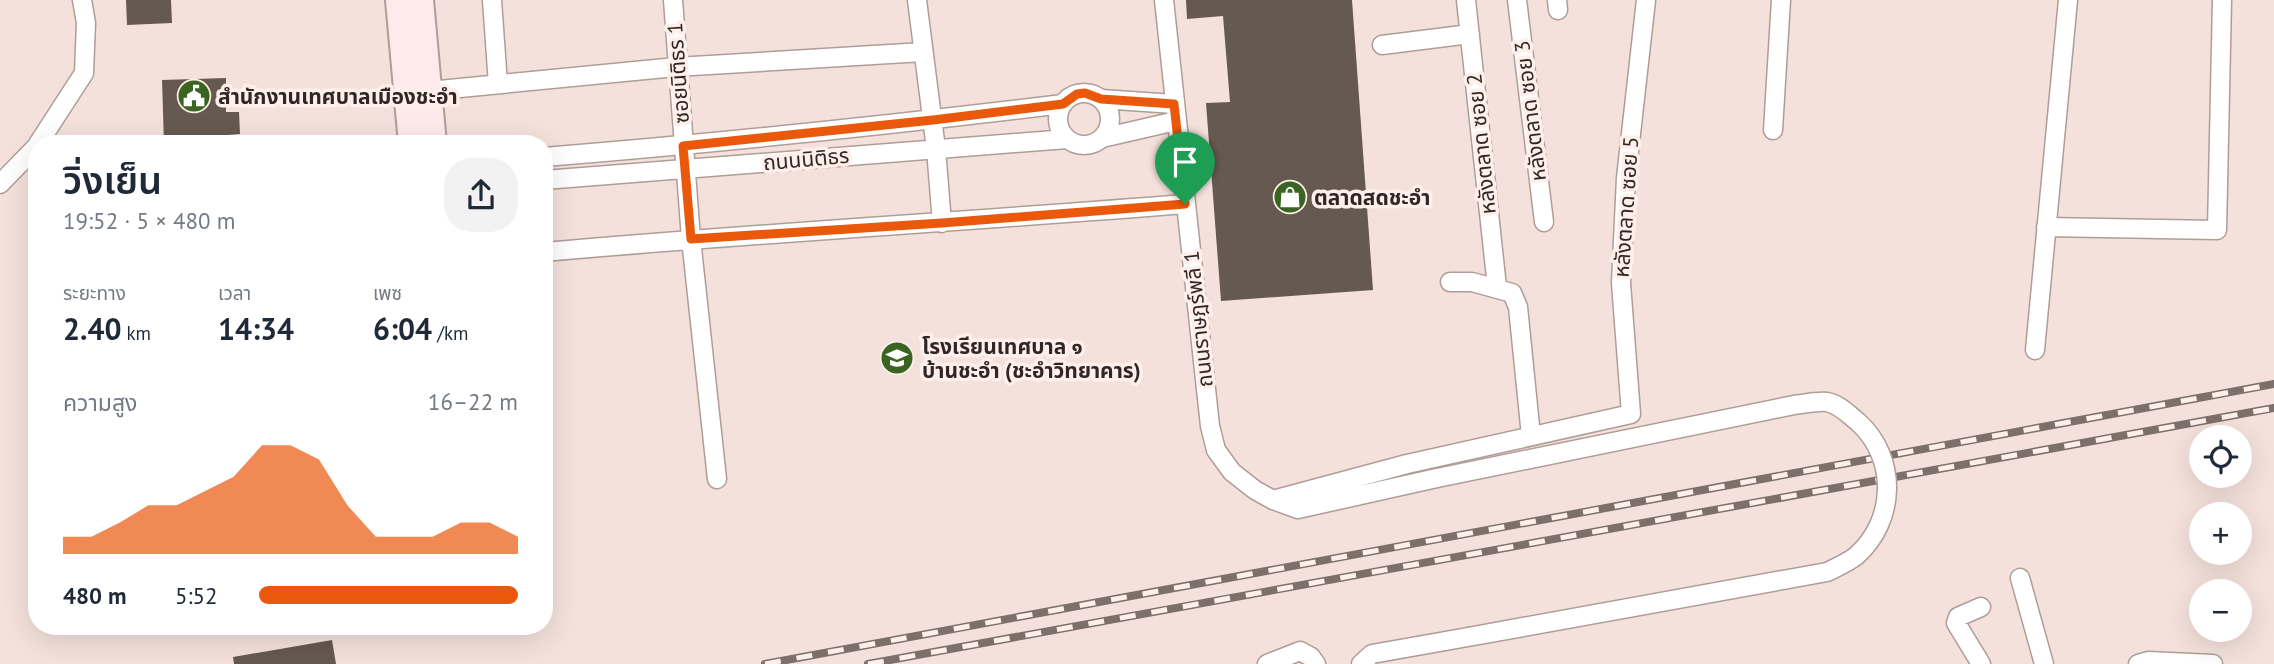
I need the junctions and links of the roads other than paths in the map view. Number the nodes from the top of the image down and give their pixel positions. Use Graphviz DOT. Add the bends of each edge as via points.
graph roads {
  1 [pos="82,0"];
  2 [pos="398,0"];
  3 [pos="421,0"];
  4 [pos="492,0"];
  5 [pos="673,0"];
  6 [pos="917,0"];
  7 [pos="1164,0"];
  8 [pos="1466,0"];
  9 [pos="1517,0"];
  10 [pos="1646,0"];
  11 [pos="1781,0"];
  12 [pos="2068,0"];
  13 [pos="2222,0"];
  14 [pos="1469,34"];
  15 [pos="1382,46"];
  16 [pos="923,52"];
  17 [pos="676,67"];
  18 [pos="498,84"];
  19 [pos="429,90"];
  20 [pos="1101,99"];
  21 [pos="1063,104"];
  22 [pos="1175,113"];
  23 [pos="933,120"];
  24 [pos="1773,130"];
  25 [pos="44,135"];
  26 [pos="410,135"];
  27 [pos="433,135"];
  28 [pos="1102,138"];
  29 [pos="1067,139"];
  30 [pos="683,146"];
  31 [pos="936,149"];
  32 [pos="28,155"];
  33 [pos="553,156"];
  34 [pos="685,169"];
  35 [pos="553,179"];
  36 [pos="0,184"];
  37 [pos="1185,204"];
  38 [pos="1544,222"];
  39 [pos="942,223"];
  40 [pos="2046,227"];
  41 [pos="691,239"];
  42 [pos="553,252"];
  43 [pos="1450,282"];
  44 [pos="1497,287"];
  45 [pos="2035,350"];
  46 [pos="1531,436"];
  47 [pos="717,479"];
  48 [pos="1273,500"];
  49 [pos="2020,578"];
  50 [pos="1981,607"];
  51 [pos="1368,661"];
  52 [pos="1267,664"];
  53 [pos="1316,664"];
  54 [pos="1981,664"];
  55 [pos="2044,664"];
  56 [pos="2138,664"];
  57 [pos="2213,664"];
  1 -- 25 [label="street" via="84,73"];
  2 -- 26 [label="street"];
  3 -- 19 [label="street"];
  4 -- 18 [label="street"];
  5 -- 17 [label="street, ซอยนิติธร 1"];
  6 -- 16 [label="street"];
  7 -- 22 [label="street, ถนนราษฎร์พลี 1"];
  8 -- 14 [label="street, หลังตลาด ซอย 2"];
  9 -- 38 [label="street, หลังตลาด ซอย 3"];
  10 -- 46 [label="street, หลังตลาด ซอย 5" via="1626,178 1620,283 1631,414"];
  11 -- 24 [label="street"];
  12 -- 40 [label="street"];
  13 -- 40 [label="street" via="2217,230"];
  14 -- 15 [label="street"];
  14 -- 44 [label="street, หลังตลาด ซอย 2"];
  16 -- 17 [label="street"];
  16 -- 23 [label="street"];
  17 -- 18 [label="street"];
  17 -- 30 [label="street, ซอยนิติธร 1"];
  18 -- 19 [label="street"];
  19 -- 27 [label="street"];
  20 -- 21 [label="street" via="1077,94"];
  20 -- 22 [label="street"];
  20 -- 28 [label="street" via="1110,114"];
  21 -- 23 [label="street, ถนนนิติธร"];
  21 -- 29 [label="street" via="1058,121"];
  22 -- 28 [label="street"];
  22 -- 37 [label="street, ถนนราษฎร์พลี 1"];
  23 -- 30 [label="street, ถนนนิติธร"];
  23 -- 31 [label="street"];
  28 -- 29 [label="street" via="1087,145"];
  29 -- 31 [label="street, ถนนนิติธร"];
  30 -- 33 [label="street, ถนนนิติธร"];
  30 -- 34 [label="street, ซอยนิติธร 1"];
  31 -- 34 [label="street, ถนนนิติธร"];
  31 -- 39 [label="street"];
  32 -- 36 [label="street"];
  34 -- 35 [label="street, ถนนนิติธร"];
  34 -- 41 [label="street, ซอยนิติธร 1"];
  37 -- 39 [label="street"];
  37 -- 48 [label="street, ถนนราษฎร์พลี 1" via="1216,450 1232,472"];
  39 -- 41 [label="street"];
  40 -- 45 [label="street"];
  41 -- 42 [label="street"];
  41 -- 47 [label="street, ซอยนิติธร 1"];
  43 -- 44 [label="street"];
  44 -- 46 [label="street" via="1512,293 1518,307"];
  46 -- 48 [label="street"];
  48 -- 51 [label="street, ถนนราษฎร์พลี 1, bridge" via="1298,509 1826,402 1848,413 1878,447 1889,498 1884,517 1857,555 1827,572 1468,636"];
  49 -- 55 [label="street"];
  50 -- 54 [label="street" via="1958,617 1956,623"];
  52 -- 53 [label="street" via="1300,651"];
  56 -- 57 [label="street"];
}
